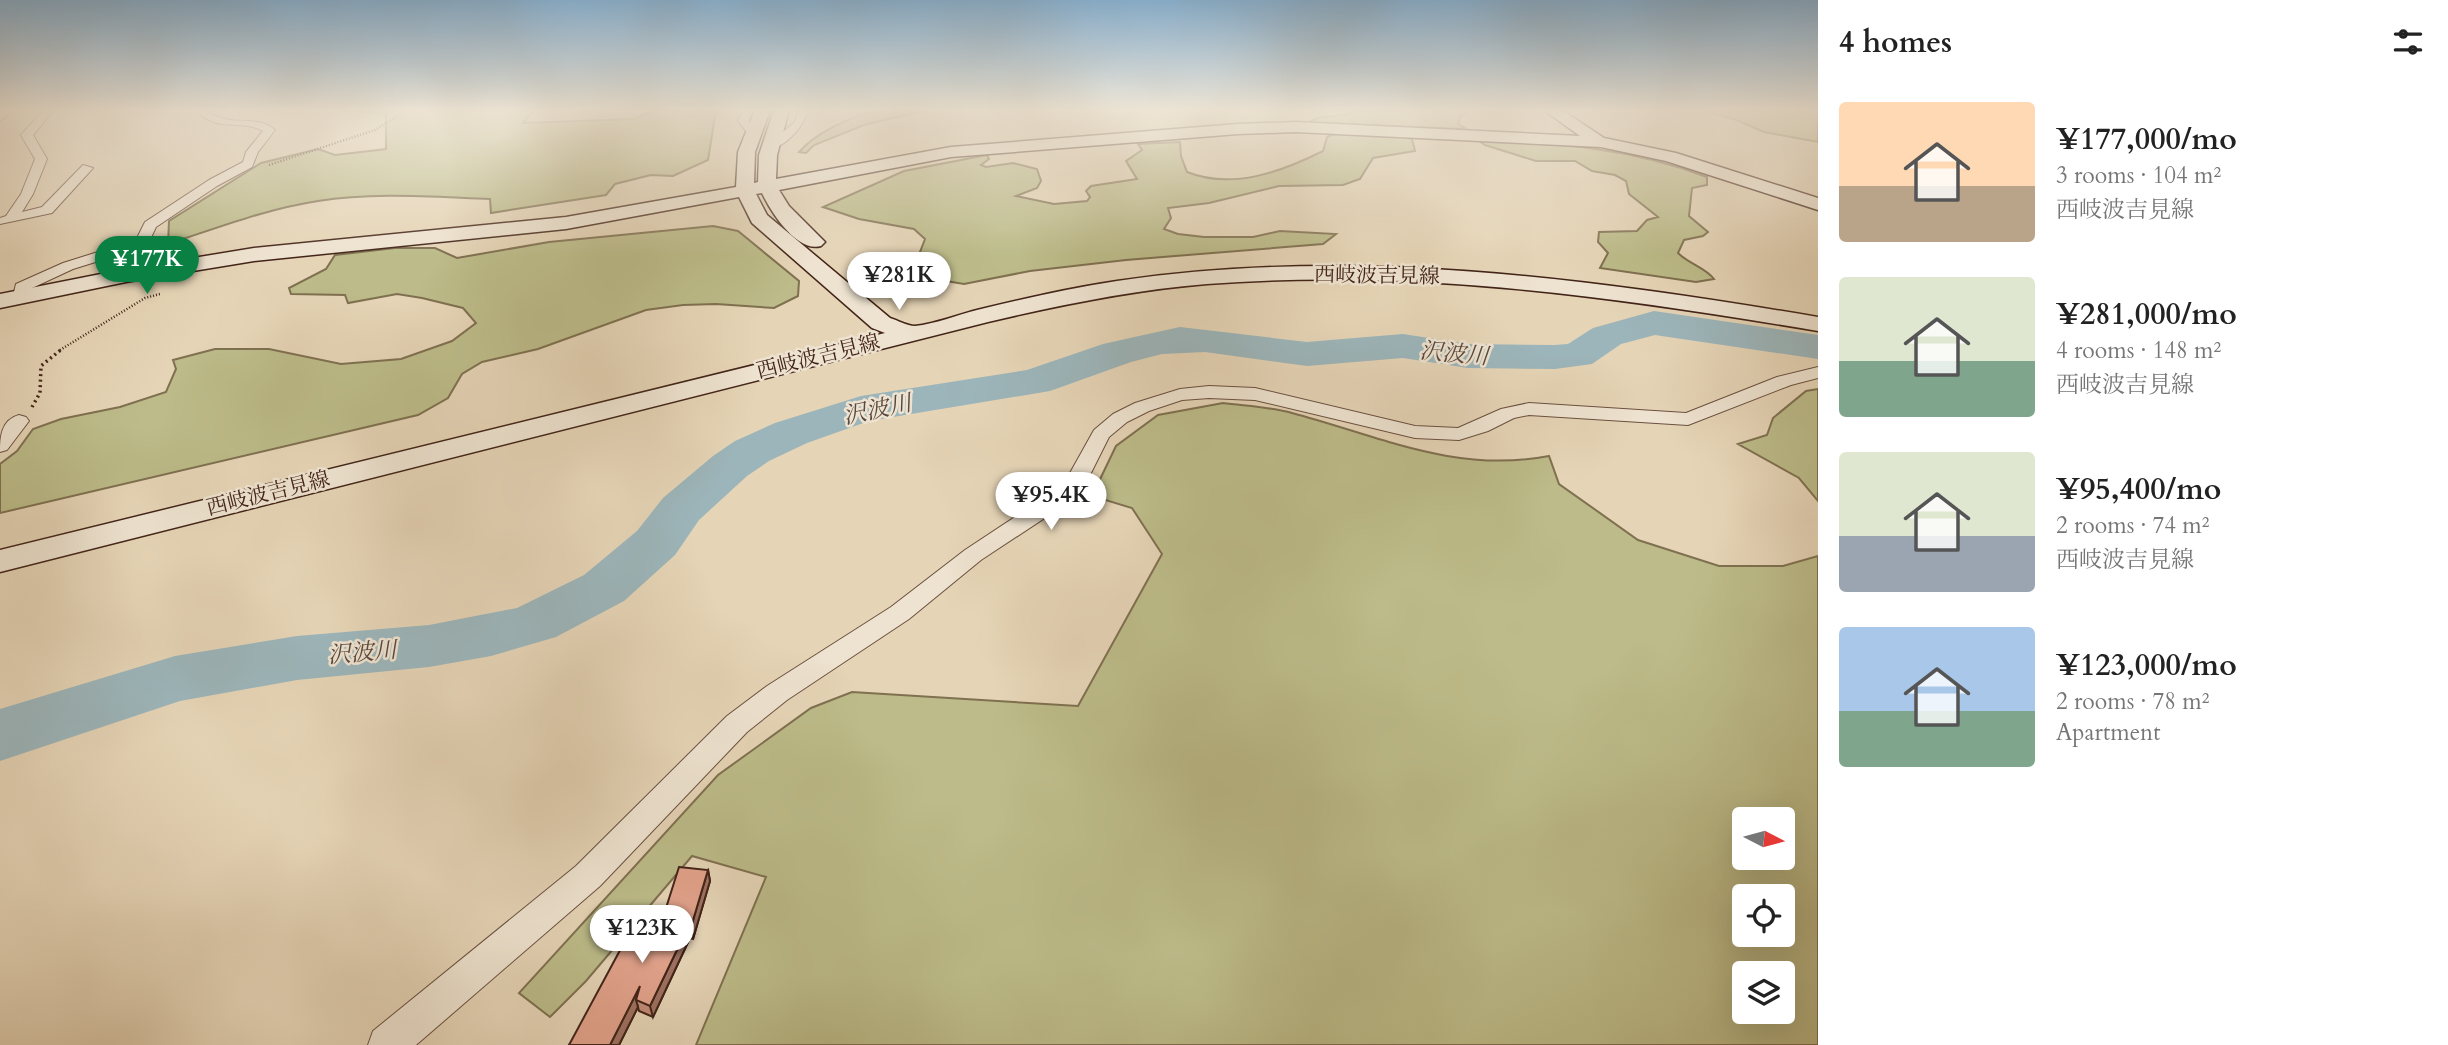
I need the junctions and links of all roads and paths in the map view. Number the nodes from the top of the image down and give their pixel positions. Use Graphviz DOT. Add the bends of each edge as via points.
graph roads {
  1 [pos="41,159"];
  2 [pos="250,159"];
  3 [pos="286,159"];
  4 [pos="744,159"];
  5 [pos="769,159"];
  6 [pos="915,159"];
  7 [pos="1676,159"];
  8 [pos="243,168"];
  9 [pos="87,169"];
  10 [pos="769,186"];
  11 [pos="745,190"];
  12 [pos="1818,204"];
  13 [pos="5,220"];
  14 [pos="171,291"];
  15 [pos="10,299"];
  16 [pos="1818,313"];
  17 [pos="1818,324"];
  18 [pos="899,325"];
  19 [pos="1818,372"];
  20 [pos="19,422"];
  21 [pos="0,446"];
  22 [pos="0,539"];
  23 [pos="0,561"];
  24 [pos="387,1045"];
  1 -- 13 [label="street" via="27,194"];
  2 -- 8 [label="street"];
  3 -- 8 [label="path" via="245,172"];
  4 -- 11 [label="street" via="741,175"];
  5 -- 10 [label="street"];
  6 -- 10 [label="street"];
  7 -- 12 [label="street"];
  8 -- 15 [label="street" via="150,225 142,243 42,275"];
  9 -- 13 [label="street" via="47,210"];
  10 -- 11 [label="street"];
  10 -- 18 [label="street" via="786,215"];
  11 -- 15 [label="street" via="552,226 338,244"];
  11 -- 18 [label="street" via="759,219"];
  14 -- 20 [label="path" via="145,298 55,353 41,366 40,393"];
  16 -- 18 [label="street, 西岐波吉見線" via="1567,277 1338,263 1224,266 1102,277 1017,291"];
  17 -- 18 [label="street, 西岐波吉見線" via="1696,303 1513,281 1289,274 1119,288"];
  18 -- 22 [label="street, 西岐波吉見線"];
  18 -- 23 [label="street, 西岐波吉見線"];
  19 -- 24 [label="street" via="1688,419 1529,410 1508,413 1459,434 1415,432 1255,394 1180,395 1142,407 1101,434 1061,497 737,724 589,876"];
  20 -- 21 [label="street"];
}
